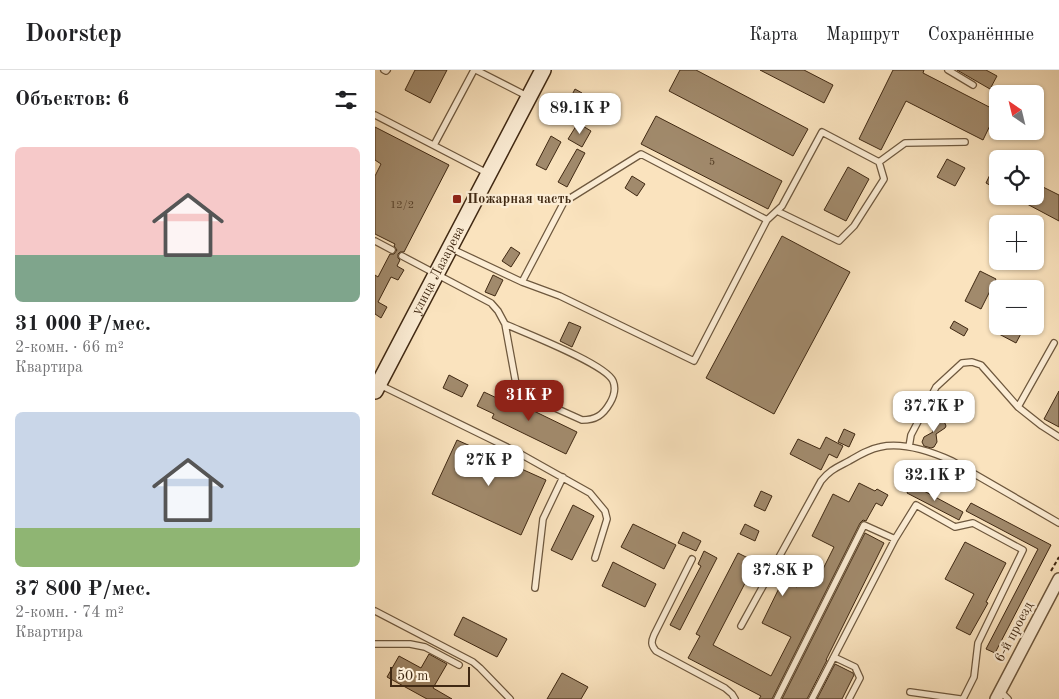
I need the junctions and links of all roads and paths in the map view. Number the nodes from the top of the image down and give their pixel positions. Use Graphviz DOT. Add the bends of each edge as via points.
graph roads {
  1 [pos="475,70"];
  2 [pos="543,70"];
  3 [pos="948,70"];
  4 [pos="973,85"];
  5 [pos="529,97"];
  6 [pos="375,115"];
  7 [pos="965,142"];
  8 [pos="434,145"];
  9 [pos="879,162"];
  10 [pos="489,174"];
  11 [pos="777,211"];
  12 [pos="767,220"];
  13 [pos="375,241"];
  14 [pos="450,248"];
  15 [pos="392,250"];
  16 [pos="402,256"];
  17 [pos="437,273"];
  18 [pos="522,282"];
  19 [pos="505,324"];
  20 [pos="1054,343"];
  21 [pos="377,387"];
  22 [pos="1018,407"];
  23 [pos="1059,437"];
  24 [pos="909,448"];
  25 [pos="563,477"];
  26 [pos="1059,523"];
  27 [pos="895,540"];
  28 [pos="595,558"];
  29 [pos="692,559"];
  30 [pos="1059,579"];
  31 [pos="535,588"];
  32 [pos="375,612"];
  33 [pos="741,626"];
  34 [pos="375,644"];
  35 [pos="834,657"];
  36 [pos="459,665"];
  37 [pos="910,692"];
  38 [pos="1001,696"];
  39 [pos="510,699"];
  40 [pos="735,699"];
  41 [pos="777,699"];
  42 [pos="812,699"];
  43 [pos="849,699"];
  44 [pos="962,699"];
  1 -- 5 [label="lane"];
  1 -- 8 [label="lane"];
  2 -- 5 [label="main road, улица Лазарева"];
  3 -- 4 [label="lane"];
  5 -- 10 [label="main road, улица Лазарева"];
  6 -- 8 [label="lane"];
  7 -- 9 [label="lane" via="905,143"];
  8 -- 10 [label="lane"];
  9 -- 11 [label="lane" via="821,132"];
  9 -- 11 [label="lane" via="884,179 854,226 839,241"];
  10 -- 14 [label="main road, улица Лазарева"];
  11 -- 12 [label="lane"];
  12 -- 18 [label="lane" via="641,154 564,202"];
  12 -- 18 [label="lane" via="693,361 560,296"];
  13 -- 15 [label="lane"];
  14 -- 17 [label="main road, улица Лазарева"];
  14 -- 18 [label="lane"];
  16 -- 17 [label="lane"];
  17 -- 19 [label="lane" via="491,303"];
  17 -- 21 [label="main road, улица Лазарева"];
  19 -- 19 [label="lane" via="603,370 613,380 615,390 610,403 599,416 593,420 582,420 524,394 516,384"];
  20 -- 22 [label="lane"];
  21 -- 25 [label="lane"];
  22 -- 23 [label="lane"];
  22 -- 24 [label="lane" via="981,365 972,362 962,364 936,387 911,435"];
  24 -- 26 [label="lane" via="952,461"];
  24 -- 33 [label="lane" via="881,446 829,472"];
  25 -- 28 [label="lane" via="590,494 605,510 607,519"];
  25 -- 31 [label="lane" via="543,519"];
  27 -- 35 [label="lane"];
  27 -- 41 [label="lane" via="864,525"];
  27 -- 44 [label="lane" via="916,505 955,528 973,523 1023,550 978,643 974,677"];
  29 -- 40 [label="lane" via="651,642 656,651 725,688"];
  30 -- 38 [label="street, 6-й проезд"];
  32 -- 39 [label="lane" via="473,662"];
  34 -- 36 [label="lane" via="425,647"];
  35 -- 42 [label="lane"];
  35 -- 43 [label="lane" via="855,667 859,678"];
  37 -- 44 [label="lane"];
}
